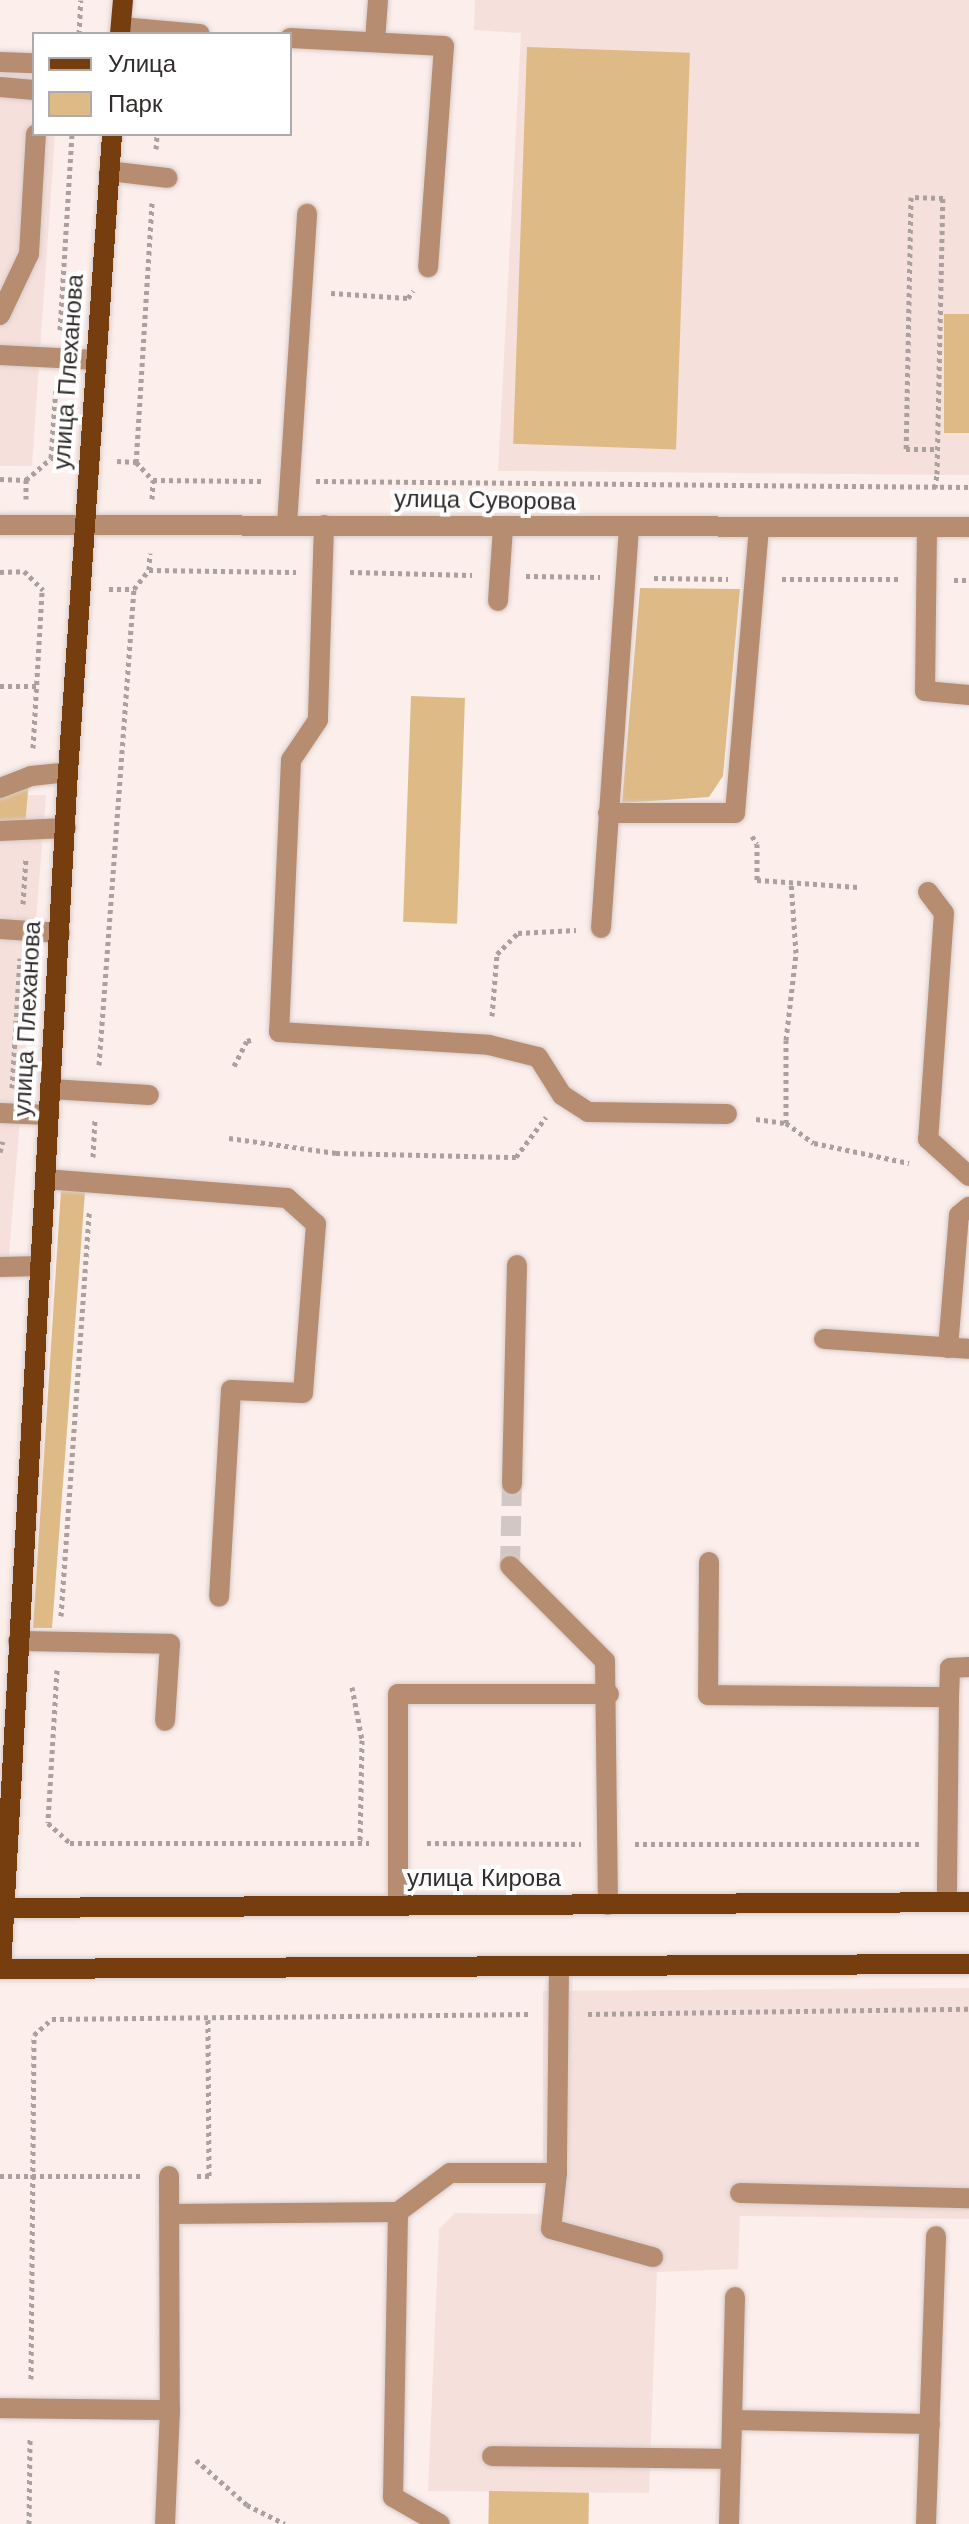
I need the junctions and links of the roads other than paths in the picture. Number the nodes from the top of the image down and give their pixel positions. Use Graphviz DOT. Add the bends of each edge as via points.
graph roads {
  1 [pos="123,0"];
  2 [pos="378,0"];
  3 [pos="121,30"];
  4 [pos="160,32"];
  5 [pos="292,38"];
  6 [pos="375,41"];
  7 [pos="0,62"];
  8 [pos="32,63"];
  9 [pos="0,87"];
  10 [pos="32,90"];
  11 [pos="36,136"];
  12 [pos="112,136"];
  13 [pos="109,171"];
  14 [pos="161,177"];
  15 [pos="307,214"];
  16 [pos="428,267"];
  17 [pos="0,315"];
  18 [pos="0,355"];
  19 [pos="96,360"];
  20 [pos="84,523"];
  21 [pos="0,525"];
  22 [pos="287,525"];
  23 [pos="324,525"];
  24 [pos="503,527"];
  25 [pos="969,527"];
  26 [pos="927,528"];
  27 [pos="629,529"];
  28 [pos="759,530"];
  29 [pos="498,601"];
  30 [pos="969,695"];
  31 [pos="68,772"];
  32 [pos="0,788"];
  33 [pos="608,813"];
  34 [pos="66,828"];
  35 [pos="0,831"];
  36 [pos="928,892"];
  37 [pos="601,928"];
  38 [pos="0,929"];
  39 [pos="60,933"];
  40 [pos="51,1089"];
  41 [pos="149,1095"];
  42 [pos="5,1114"];
  43 [pos="727,1114"];
  44 [pos="49,1115"];
  45 [pos="969,1176"];
  46 [pos="45,1179"];
  47 [pos="969,1207"];
  48 [pos="517,1265"];
  49 [pos="40,1266"];
  50 [pos="0,1267"];
  51 [pos="824,1339"];
  52 [pos="948,1348"];
  53 [pos="969,1349"];
  54 [pos="512,1484"];
  55 [pos="709,1562"];
  56 [pos="510,1566"];
  57 [pos="219,1597"];
  58 [pos="18,1641"];
  59 [pos="969,1667"];
  60 [pos="609,1694"];
  61 [pos="949,1697"];
  62 [pos="165,1721"];
  63 [pos="947,1902"];
  64 [pos="969,1902"];
  65 [pos="398,1905"];
  66 [pos="608,1905"];
  67 [pos="2,1908"];
  68 [pos="969,1964"];
  69 [pos="559,1967"];
  70 [pos="0,1969"];
  71 [pos="0,1984"];
  72 [pos="557,2173"];
  73 [pos="169,2176"];
  74 [pos="740,2193"];
  75 [pos="969,2198"];
  76 [pos="398,2212"];
  77 [pos="170,2214"];
  78 [pos="936,2236"];
  79 [pos="653,2257"];
  80 [pos="735,2297"];
  81 [pos="0,2408"];
  82 [pos="170,2410"];
  83 [pos="732,2420"];
  84 [pos="930,2424"];
  85 [pos="492,2456"];
  86 [pos="731,2459"];
  87 [pos="165,2524"];
  88 [pos="440,2524"];
  89 [pos="729,2524"];
  90 [pos="926,2524"];
  1 -- 3 [label="main road"];
  2 -- 6 [label="street"];
  3 -- 4 [label="street"];
  5 -- 6 [label="street"];
  6 -- 16 [label="street" via="444,46"];
  7 -- 8 [label="street"];
  9 -- 10 [label="street"];
  11 -- 17 [label="street" via="29,254"];
  12 -- 13 [label="main road, улица Плеханова"];
  13 -- 14 [label="street"];
  13 -- 19 [label="main road, улица Плеханова"];
  15 -- 22 [label="street"];
  18 -- 19 [label="street"];
  19 -- 20 [label="main road, улица Плеханова"];
  20 -- 21 [label="street, улица Суворова"];
  20 -- 22 [label="street, улица Суворова"];
  20 -- 31 [label="main road, улица Плеханова"];
  22 -- 23 [label="street, улица Суворова"];
  23 -- 24 [label="street, улица Суворова"];
  23 -- 43 [label="street" via="318,720 291,760 279,1032 489,1045 538,1057 562,1095 588,1112"];
  24 -- 27 [label="street, улица Суворова"];
  24 -- 29 [label="street"];
  25 -- 26 [label="street, улица Суворова"];
  26 -- 28 [label="street, улица Суворова"];
  26 -- 30 [label="street" via="925,691"];
  27 -- 28 [label="street, улица Суворова"];
  27 -- 33 [label="street"];
  28 -- 33 [label="street" via="735,813"];
  31 -- 32 [label="street" via="31,776"];
  31 -- 34 [label="main road, улица Плеханова"];
  33 -- 37 [label="street"];
  34 -- 35 [label="street"];
  34 -- 39 [label="main road, улица Плеханова"];
  36 -- 45 [label="street" via="944,913 928,1139"];
  38 -- 39 [label="street"];
  39 -- 40 [label="main road, улица Плеханова"];
  40 -- 41 [label="street"];
  40 -- 44 [label="main road, улица Плеханова"];
  42 -- 44 [label="street"];
  44 -- 46 [label="main road, улица Плеханова"];
  46 -- 49 [label="main road, улица Плеханова"];
  46 -- 57 [label="street" via="287,1198 316,1224 303,1393 231,1390"];
  47 -- 52 [label="street" via="959,1215"];
  48 -- 54 [label="street"];
  49 -- 50 [label="street"];
  49 -- 58 [label="main road, улица Плеханова"];
  51 -- 52 [label="street"];
  52 -- 53 [label="street"];
  55 -- 61 [label="street" via="708,1695"];
  56 -- 60 [label="street" via="605,1661"];
  58 -- 62 [label="street" via="170,1644"];
  58 -- 67 [label="main road, улица Плеханова"];
  59 -- 61 [label="street" via="950,1668"];
  60 -- 65 [label="street" via="398,1694"];
  60 -- 66 [label="street"];
  61 -- 63 [label="street"];
  63 -- 64 [label="main road, улица Кирова"];
  63 -- 66 [label="main road, улица Кирова"];
  65 -- 66 [label="main road, улица Кирова"];
  65 -- 67 [label="main road, улица Кирова"];
  67 -- 70 [label="main road, улица Плеханова"];
  68 -- 69 [label="main road"];
  69 -- 70 [label="main road"];
  69 -- 72 [label="street"];
  70 -- 71 [label="street"];
  72 -- 76 [label="street" via="450,2173"];
  72 -- 79 [label="street" via="551,2229"];
  73 -- 77 [label="street"];
  74 -- 75 [label="street"];
  76 -- 77 [label="street"];
  76 -- 88 [label="street" via="393,2497"];
  77 -- 82 [label="street"];
  78 -- 84 [label="street"];
  80 -- 83 [label="street"];
  81 -- 82 [label="street"];
  82 -- 87 [label="street"];
  83 -- 84 [label="street"];
  83 -- 86 [label="street"];
  84 -- 90 [label="street"];
  85 -- 86 [label="street"];
  86 -- 89 [label="street"];
}
